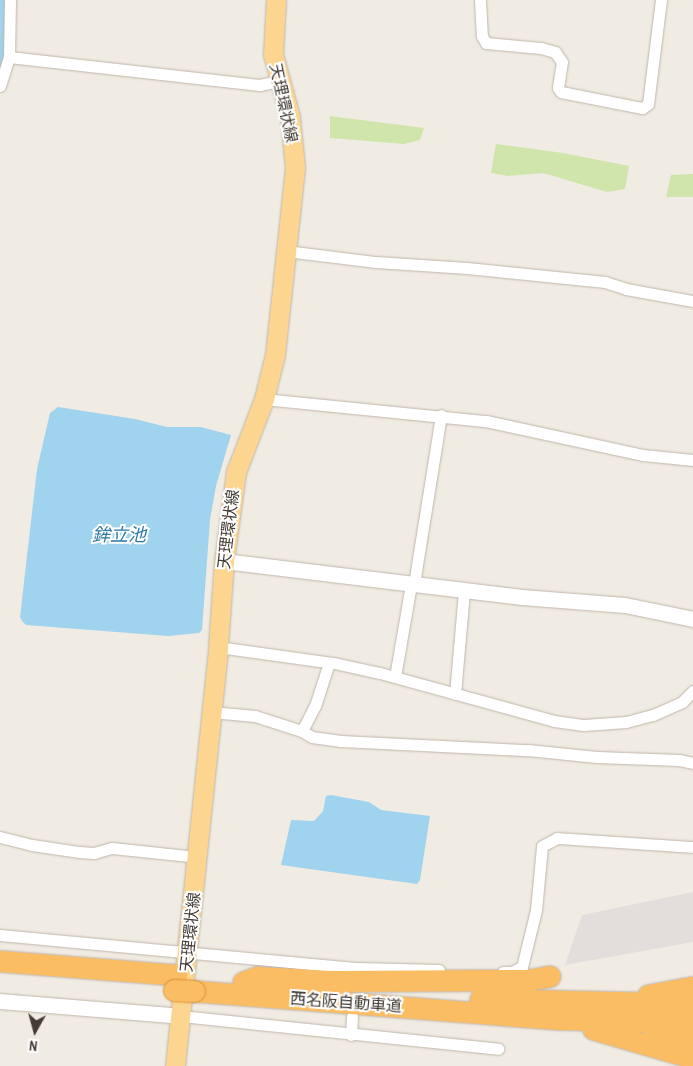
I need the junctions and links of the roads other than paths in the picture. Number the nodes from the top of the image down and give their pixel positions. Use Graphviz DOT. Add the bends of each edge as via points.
graph roads {
  1 [pos="10,0"];
  2 [pos="276,0"];
  3 [pos="480,0"];
  4 [pos="661,0"];
  5 [pos="9,57"];
  6 [pos="279,81"];
  7 [pos="0,86"];
  8 [pos="286,251"];
  9 [pos="693,301"];
  10 [pos="264,399"];
  11 [pos="441,415"];
  12 [pos="693,460"];
  13 [pos="224,561"];
  14 [pos="413,584"];
  15 [pos="464,590"];
  16 [pos="693,619"];
  17 [pos="218,647"];
  18 [pos="329,663"];
  19 [pos="395,677"];
  20 [pos="693,691"];
  21 [pos="455,694"];
  22 [pos="212,712"];
  23 [pos="302,731"];
  24 [pos="693,763"];
  25 [pos="0,837"];
  26 [pos="693,847"];
  27 [pos="197,857"];
  28 [pos="0,935"];
  29 [pos="188,951"];
  30 [pos="0,961"];
  31 [pos="0,975"];
  32 [pos="550,976"];
  33 [pos="244,982"];
  34 [pos="185,983"];
  35 [pos="692,987"];
  36 [pos="0,1001"];
  37 [pos="593,1002"];
  38 [pos="693,1004"];
  39 [pos="181,1016"];
  40 [pos="352,1016"];
  41 [pos="562,1020"];
  42 [pos="693,1022"];
  43 [pos="693,1031"];
  44 [pos="351,1035"];
  45 [pos="693,1038"];
  46 [pos="693,1044"];
  47 [pos="693,1048"];
  48 [pos="498,1049"];
  49 [pos="693,1058"];
  50 [pos="175,1066"];
  1 -- 5 [label="street"];
  2 -- 6 [label="main road, 天理環状線" via="273,54"];
  3 -- 4 [label="street" via="482,36 486,43 555,52 562,62 558,88 561,92 642,108 648,104"];
  5 -- 6 [label="street" via="259,84"];
  5 -- 7 [label="street"];
  6 -- 8 [label="main road, 天理環状線" via="290,117 295,167"];
  8 -- 9 [label="street" via="605,282"];
  8 -- 10 [label="main road, 天理環状線" via="276,355"];
  10 -- 11 [label="street"];
  10 -- 13 [label="main road, 天理環状線" via="236,472"];
  11 -- 12 [label="street" via="486,421 643,455"];
  11 -- 14 [label="street"];
  13 -- 14 [label="street"];
  13 -- 17 [label="main road, 天理環状線"];
  14 -- 15 [label="street"];
  14 -- 19 [label="street"];
  15 -- 16 [label="street" via="625,605"];
  15 -- 21 [label="street"];
  17 -- 18 [label="street"];
  17 -- 22 [label="main road, 天理環状線"];
  18 -- 19 [label="street"];
  18 -- 23 [label="street" via="315,706"];
  19 -- 21 [label="street"];
  20 -- 21 [label="street" via="682,702 653,715 626,722 584,724 554,721"];
  22 -- 23 [label="street" via="255,716"];
  22 -- 27 [label="main road, 天理環状線"];
  23 -- 24 [label="street" via="312,737 341,742 528,750"];
  25 -- 27 [label="street" via="79,852 94,853 112,848"];
  26 -- 29 [label="street" via="557,838 542,846 536,910 529,942 522,967 512,972 357,970"];
  27 -- 29 [label="main road, 天理環状線"];
  28 -- 29 [label="street"];
  29 -- 39 [label="main road, 天理環状線"];
  30 -- 34 [label="highway, 西名阪自動車道"];
  31 -- 34 [label="highway, 西名阪自動車道"];
  32 -- 33 [label="highway" via="528,980 330,981 257,977"];
  33 -- 34 [label="highway, 西名阪自動車道"];
  33 -- 37 [label="highway, 西名阪自動車道" via="470,998"];
  34 -- 41 [label="highway, 西名阪自動車道"];
  35 -- 37 [label="highway"];
  35 -- 37 [label="highway"];
  36 -- 39 [label="street"];
  37 -- 38 [label="highway, 西名阪自動車道"];
  39 -- 44 [label="street"];
  39 -- 50 [label="main road, 天理環状線"];
  40 -- 44 [label="street"];
  41 -- 42 [label="highway, 西名阪自動車道"];
  41 -- 43 [label="highway"];
  41 -- 45 [label="highway"];
  41 -- 46 [label="highway"];
  41 -- 47 [label="highway"];
  41 -- 49 [label="highway"];
  44 -- 48 [label="street"];
}
